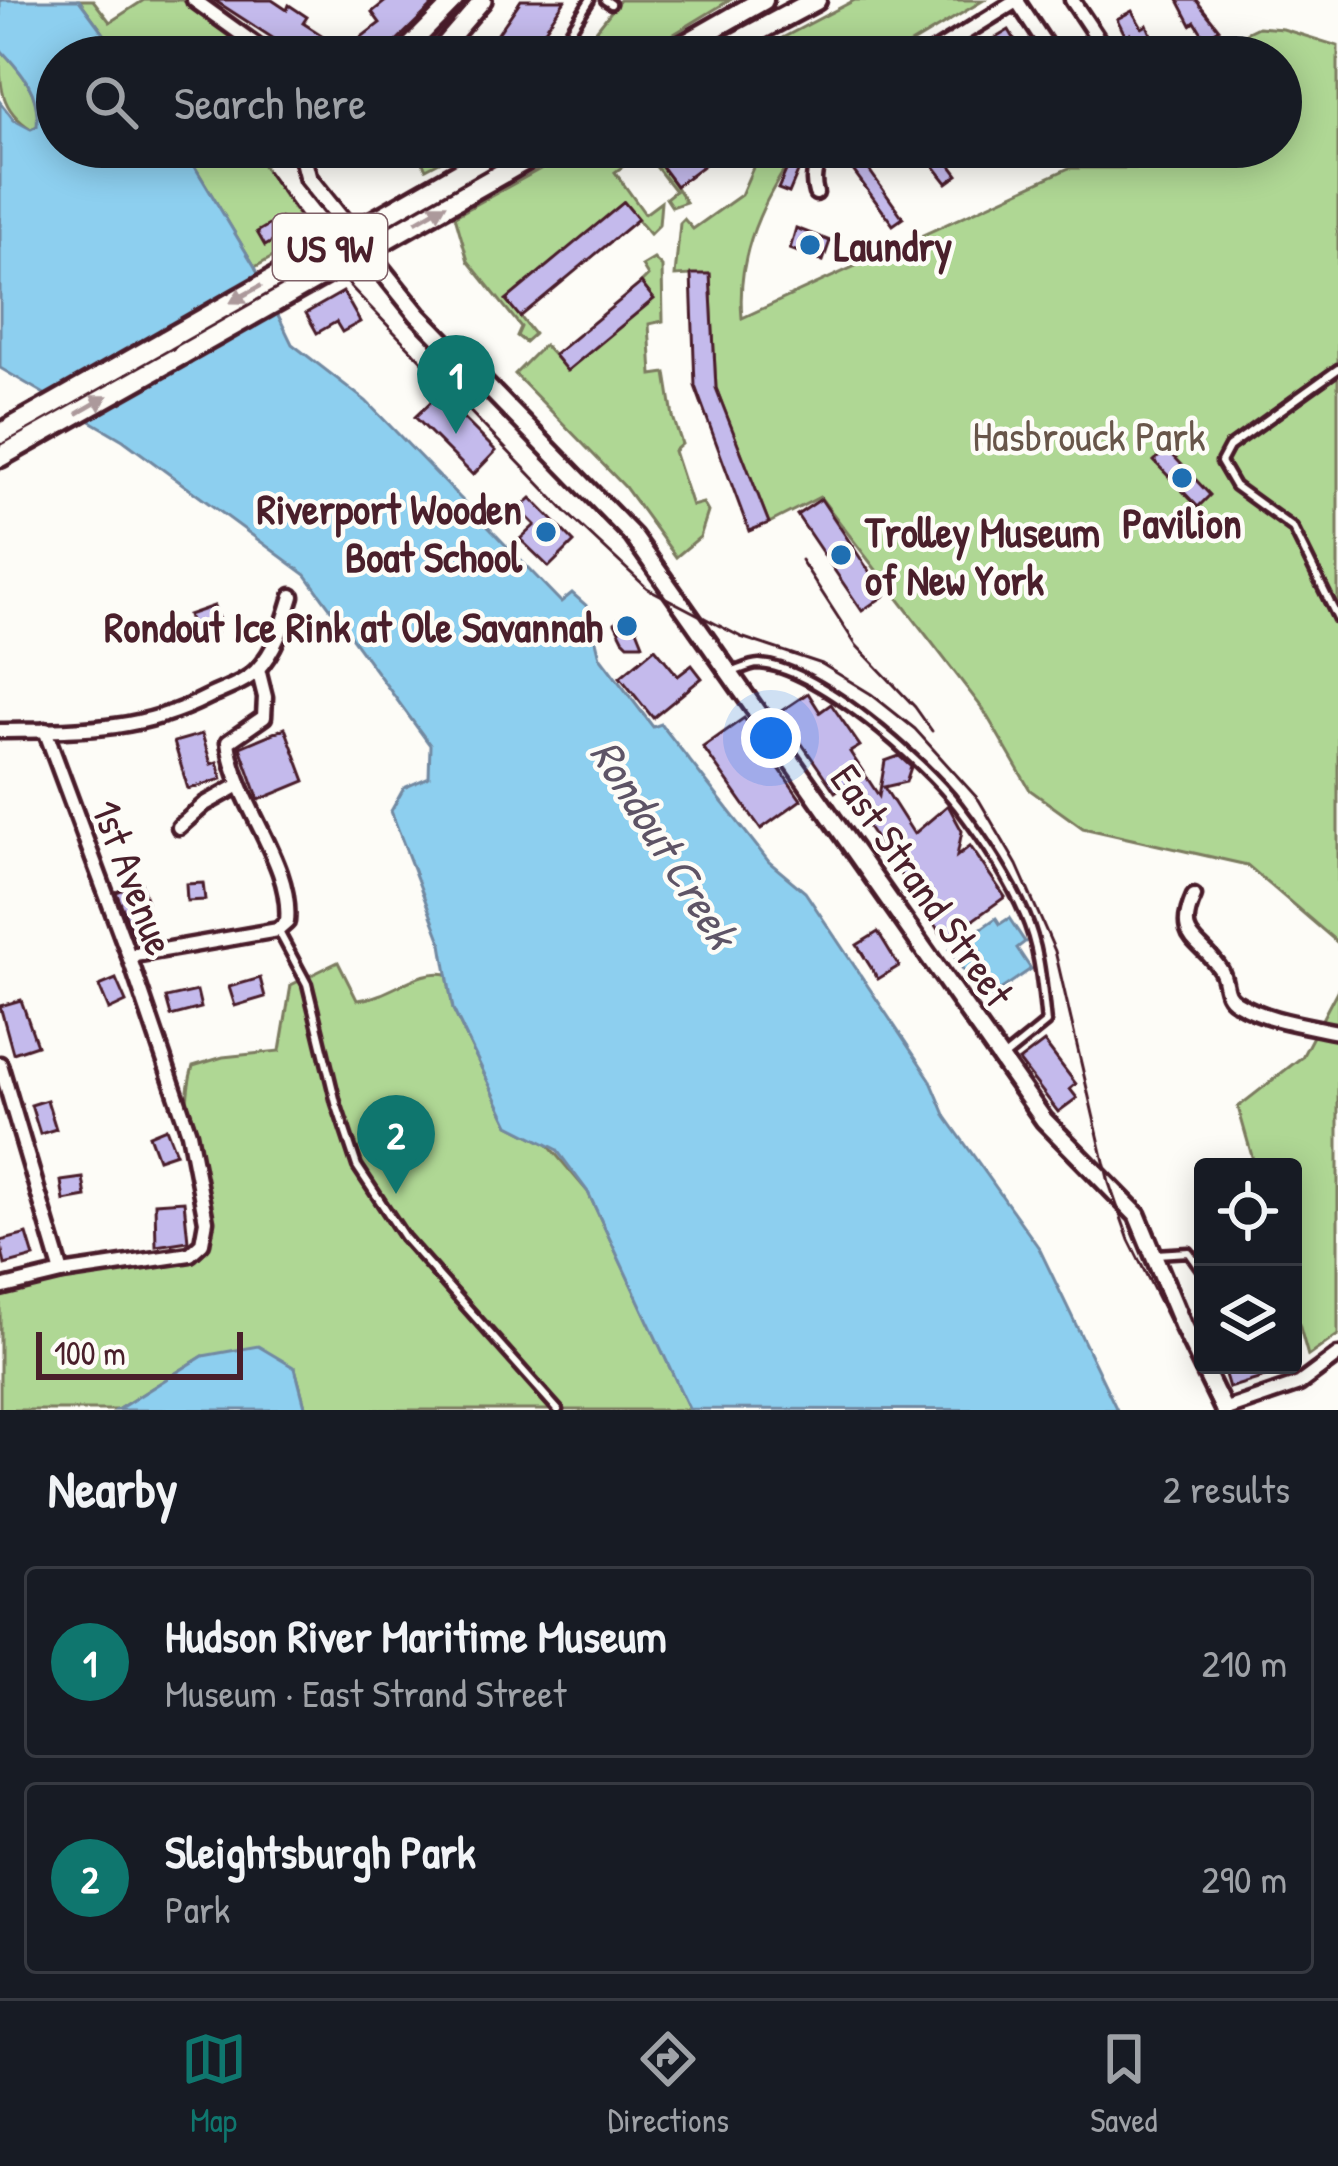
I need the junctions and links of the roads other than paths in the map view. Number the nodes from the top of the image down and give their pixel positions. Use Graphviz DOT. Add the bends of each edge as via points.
graph roads {
  1 [pos="194,0"];
  2 [pos="455,0"];
  3 [pos="483,0"];
  4 [pos="590,0"];
  5 [pos="763,0"];
  6 [pos="816,0"];
  7 [pos="1018,0"];
  8 [pos="1072,0"];
  9 [pos="244,36"];
  10 [pos="420,36"];
  11 [pos="452,36"];
  12 [pos="567,36"];
  13 [pos="700,36"];
  14 [pos="749,36"];
  15 [pos="960,36"];
  16 [pos="1041,36"];
  17 [pos="1096,36"];
  18 [pos="306,168"];
  19 [pos="468,168"];
  20 [pos="509,168"];
  21 [pos="816,168"];
  22 [pos="816,193"];
  23 [pos="1338,369"];
  24 [pos="0,434"];
  25 [pos="0,457"];
  26 [pos="292,596"];
  27 [pos="1338,619"];
  28 [pos="258,669"];
  29 [pos="730,673"];
  30 [pos="45,730"];
  31 [pos="0,731"];
  32 [pos="239,785"];
  33 [pos="179,827"];
  34 [pos="1194,896"];
  35 [pos="278,930"];
  36 [pos="130,956"];
  37 [pos="1338,1032"];
  38 [pos="1002,1060"];
  39 [pos="0,1064"];
  40 [pos="1156,1254"];
  41 [pos="1199,1266"];
  42 [pos="62,1273"];
  43 [pos="0,1288"];
  44 [pos="1338,1355"];
  45 [pos="558,1410"];
  46 [pos="1224,1410"];
  1 -- 9 [label="street"];
  2 -- 10 [label="street"];
  3 -- 11 [label="street"];
  4 -- 12 [label="lane"];
  5 -- 13 [label="main road"];
  6 -- 14 [label="main road"];
  7 -- 15 [label="street"];
  7 -- 16 [label="street"];
  8 -- 17 [label="street"];
  18 -- 29 [label="street, East Strand Street" via="418,314 632,536"];
  19 -- 24 [label="main road, US 9W, one-way, bridge"];
  25 -- 20 [label="main road, US 9W, one-way, bridge"];
  21 -- 22 [label="street"];
  23 -- 27 [label="lane" via="1229,447 1222,462 1235,486 1294,528"];
  26 -- 28 [label="street"];
  28 -- 30 [label="street" via="160,720"];
  28 -- 32 [label="street" via="264,717 228,742"];
  29 -- 38 [label="street, East Strand Street"];
  29 -- 38 [label="lane" via="755,664 782,669 844,700 955,802 996,859 1026,918 1046,1023"];
  30 -- 31 [label="street"];
  30 -- 36 [label="street, 1st Avenue"];
  32 -- 33 [label="street"];
  32 -- 35 [label="street" via="286,887 287,922"];
  34 -- 37 [label="street" via="1187,931 1220,968 1234,1002"];
  35 -- 36 [label="street"];
  35 -- 45 [label="lane" via="307,984 357,1166 404,1237"];
  36 -- 42 [label="street, 1st Avenue" via="204,1196 202,1243 178,1258"];
  38 -- 40 [label="street, East Strand Street" via="1056,1134 1137,1215"];
  39 -- 42 [label="street"];
  40 -- 41 [label="lane" via="1189,1252"];
  40 -- 46 [label="street, East Strand Street"];
  42 -- 43 [label="street"];
  44 -- 46 [label="street" via="1299,1384"];
}
